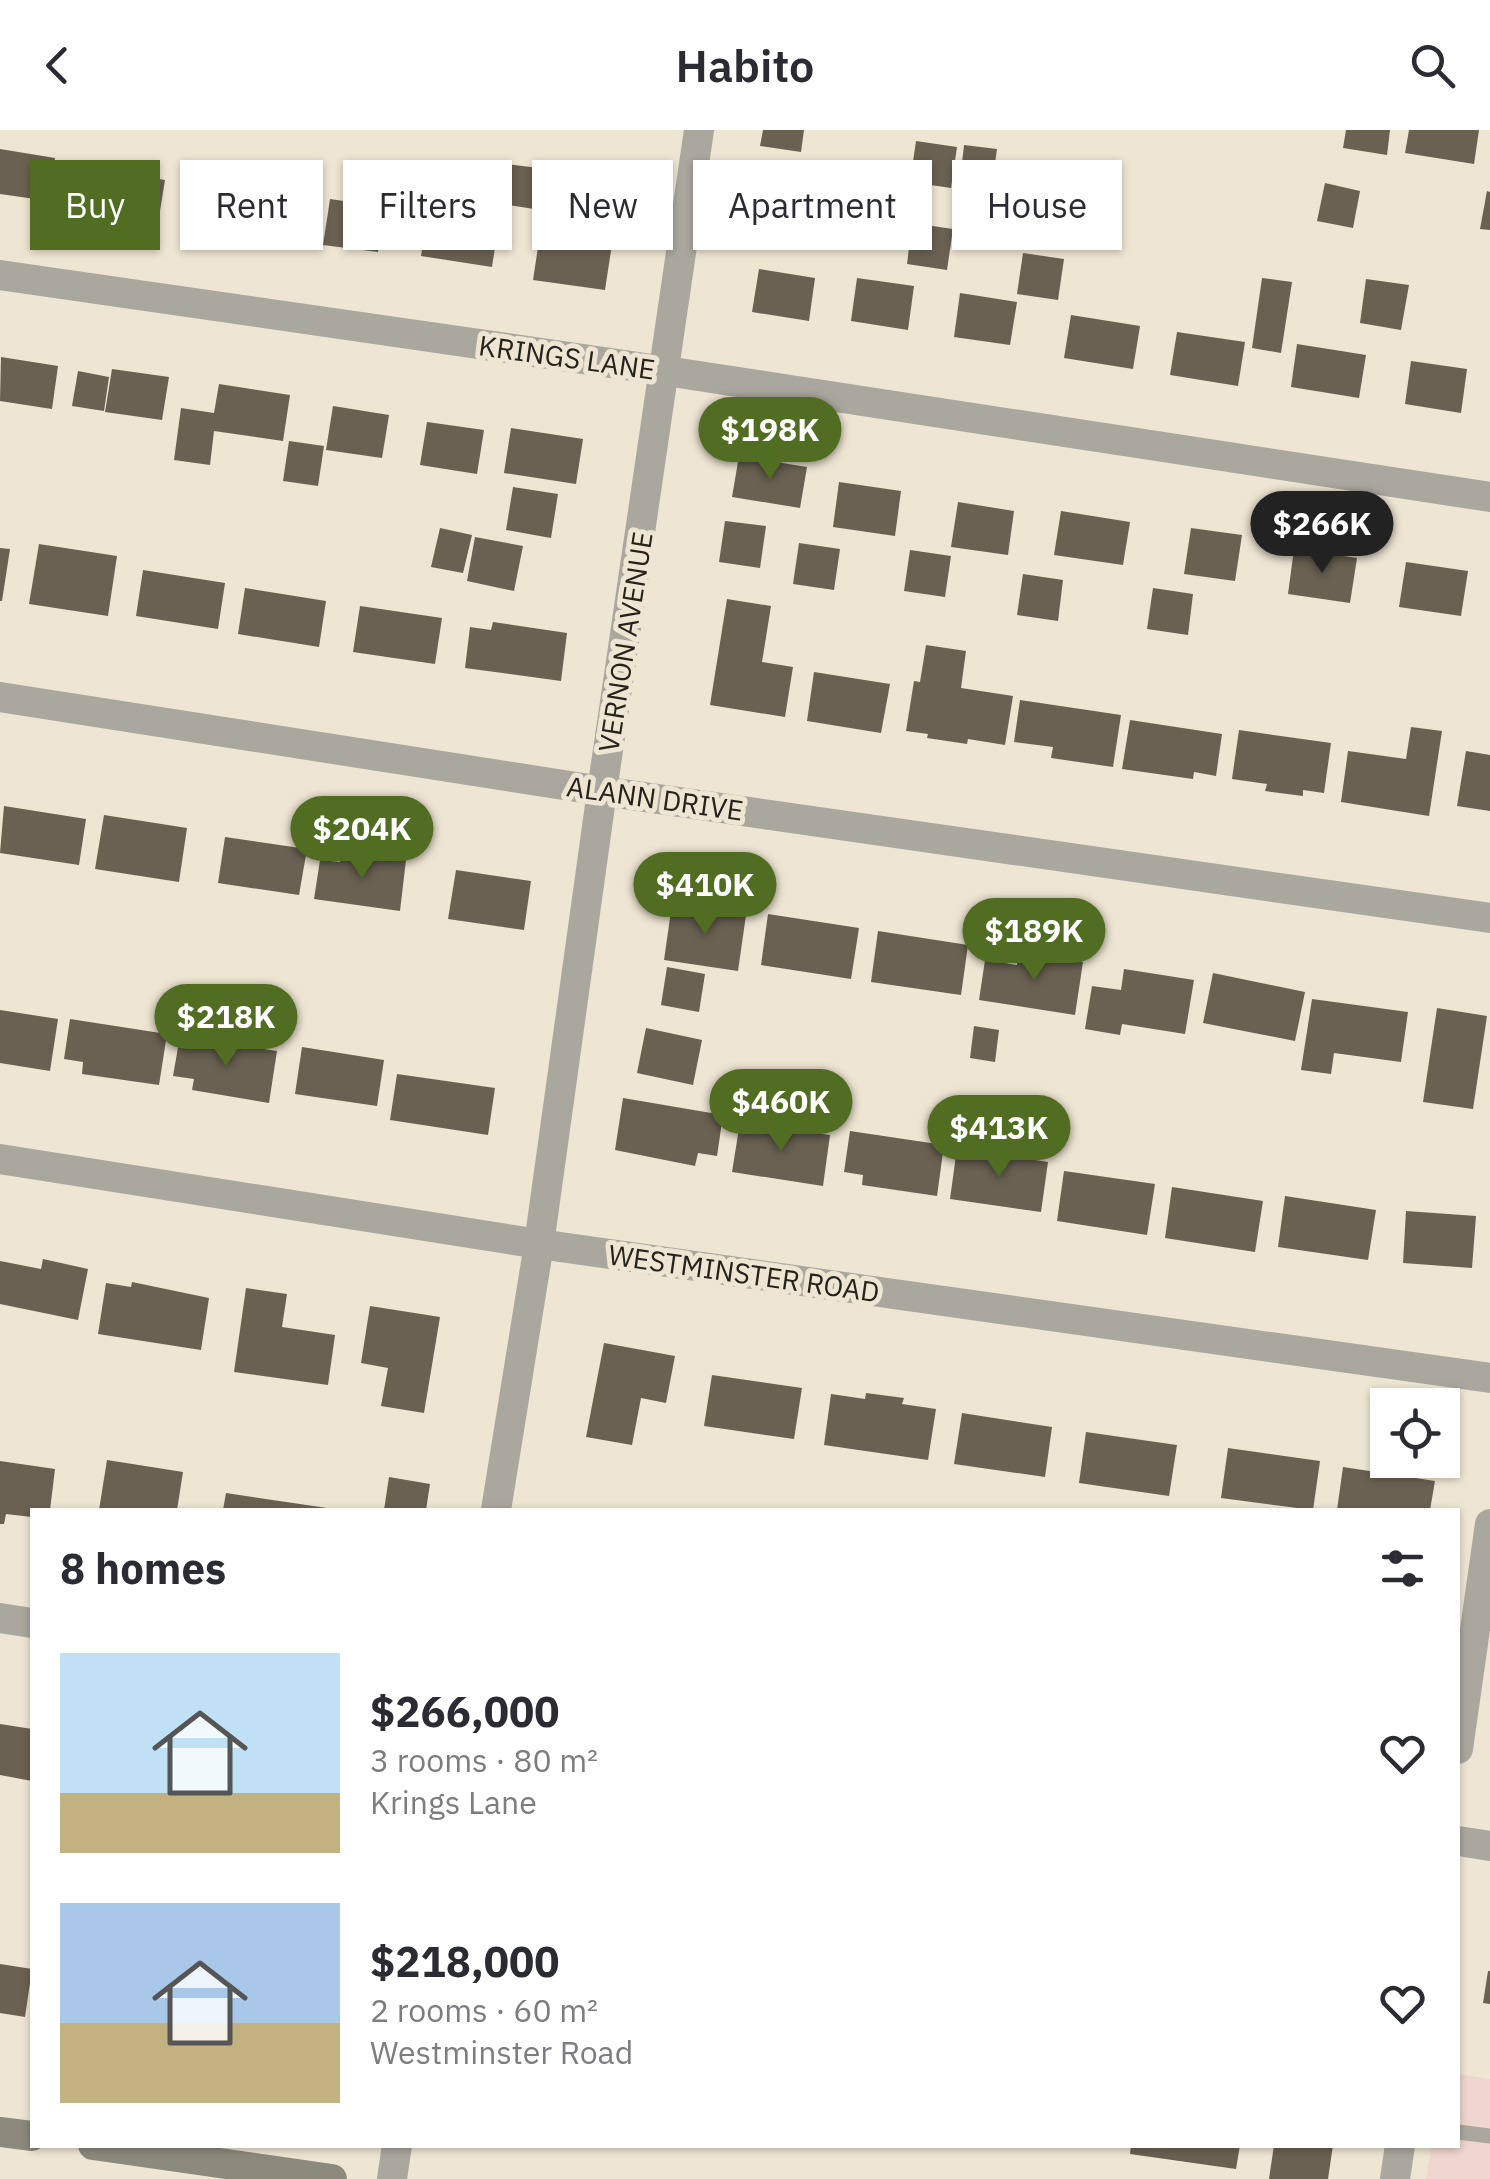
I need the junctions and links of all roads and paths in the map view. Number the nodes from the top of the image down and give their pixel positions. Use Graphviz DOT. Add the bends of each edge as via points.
graph roads {
  1 [pos="700,130"];
  2 [pos="0,275"];
  3 [pos="666,371"];
  4 [pos="1490,497"];
  5 [pos="0,697"];
  6 [pos="602,791"];
  7 [pos="1490,918"];
  8 [pos="0,1159"];
  9 [pos="540,1244"];
  10 [pos="1490,1378"];
  11 [pos="496,1508"];
  12 [pos="1490,1524"];
  13 [pos="0,1618"];
  14 [pos="30,1623"];
  15 [pos="1460,1734"];
  16 [pos="1460,1841"];
  17 [pos="1490,1846"];
  18 [pos="0,2132"];
  19 [pos="1460,2132"];
  20 [pos="30,2136"];
  21 [pos="1490,2136"];
  22 [pos="114,2148"];
  23 [pos="397,2148"];
  24 [pos="1400,2148"];
  25 [pos="332,2179"];
  26 [pos="392,2179"];
  27 [pos="1395,2179"];
  1 -- 3 [label="street, VERNON AVENUE"];
  2 -- 3 [label="street, KRINGS LANE"];
  3 -- 4 [label="street, KRINGS LANE"];
  3 -- 6 [label="street, VERNON AVENUE"];
  5 -- 6 [label="street, ALANN DRIVE"];
  6 -- 7 [label="street, ALANN DRIVE"];
  6 -- 9 [label="street, VERNON AVENUE"];
  8 -- 9 [label="street, WESTMINSTER ROAD"];
  9 -- 10 [label="street, WESTMINSTER ROAD"];
  9 -- 11 [label="street, VERNON AVENUE"];
  12 -- 15 [label="street"];
  13 -- 14 [label="street"];
  16 -- 17 [label="street"];
  18 -- 20 [label="main road"];
  19 -- 21 [label="lane"];
  22 -- 25 [label="main road"];
  23 -- 26 [label="street"];
  24 -- 27 [label="street"];
}
